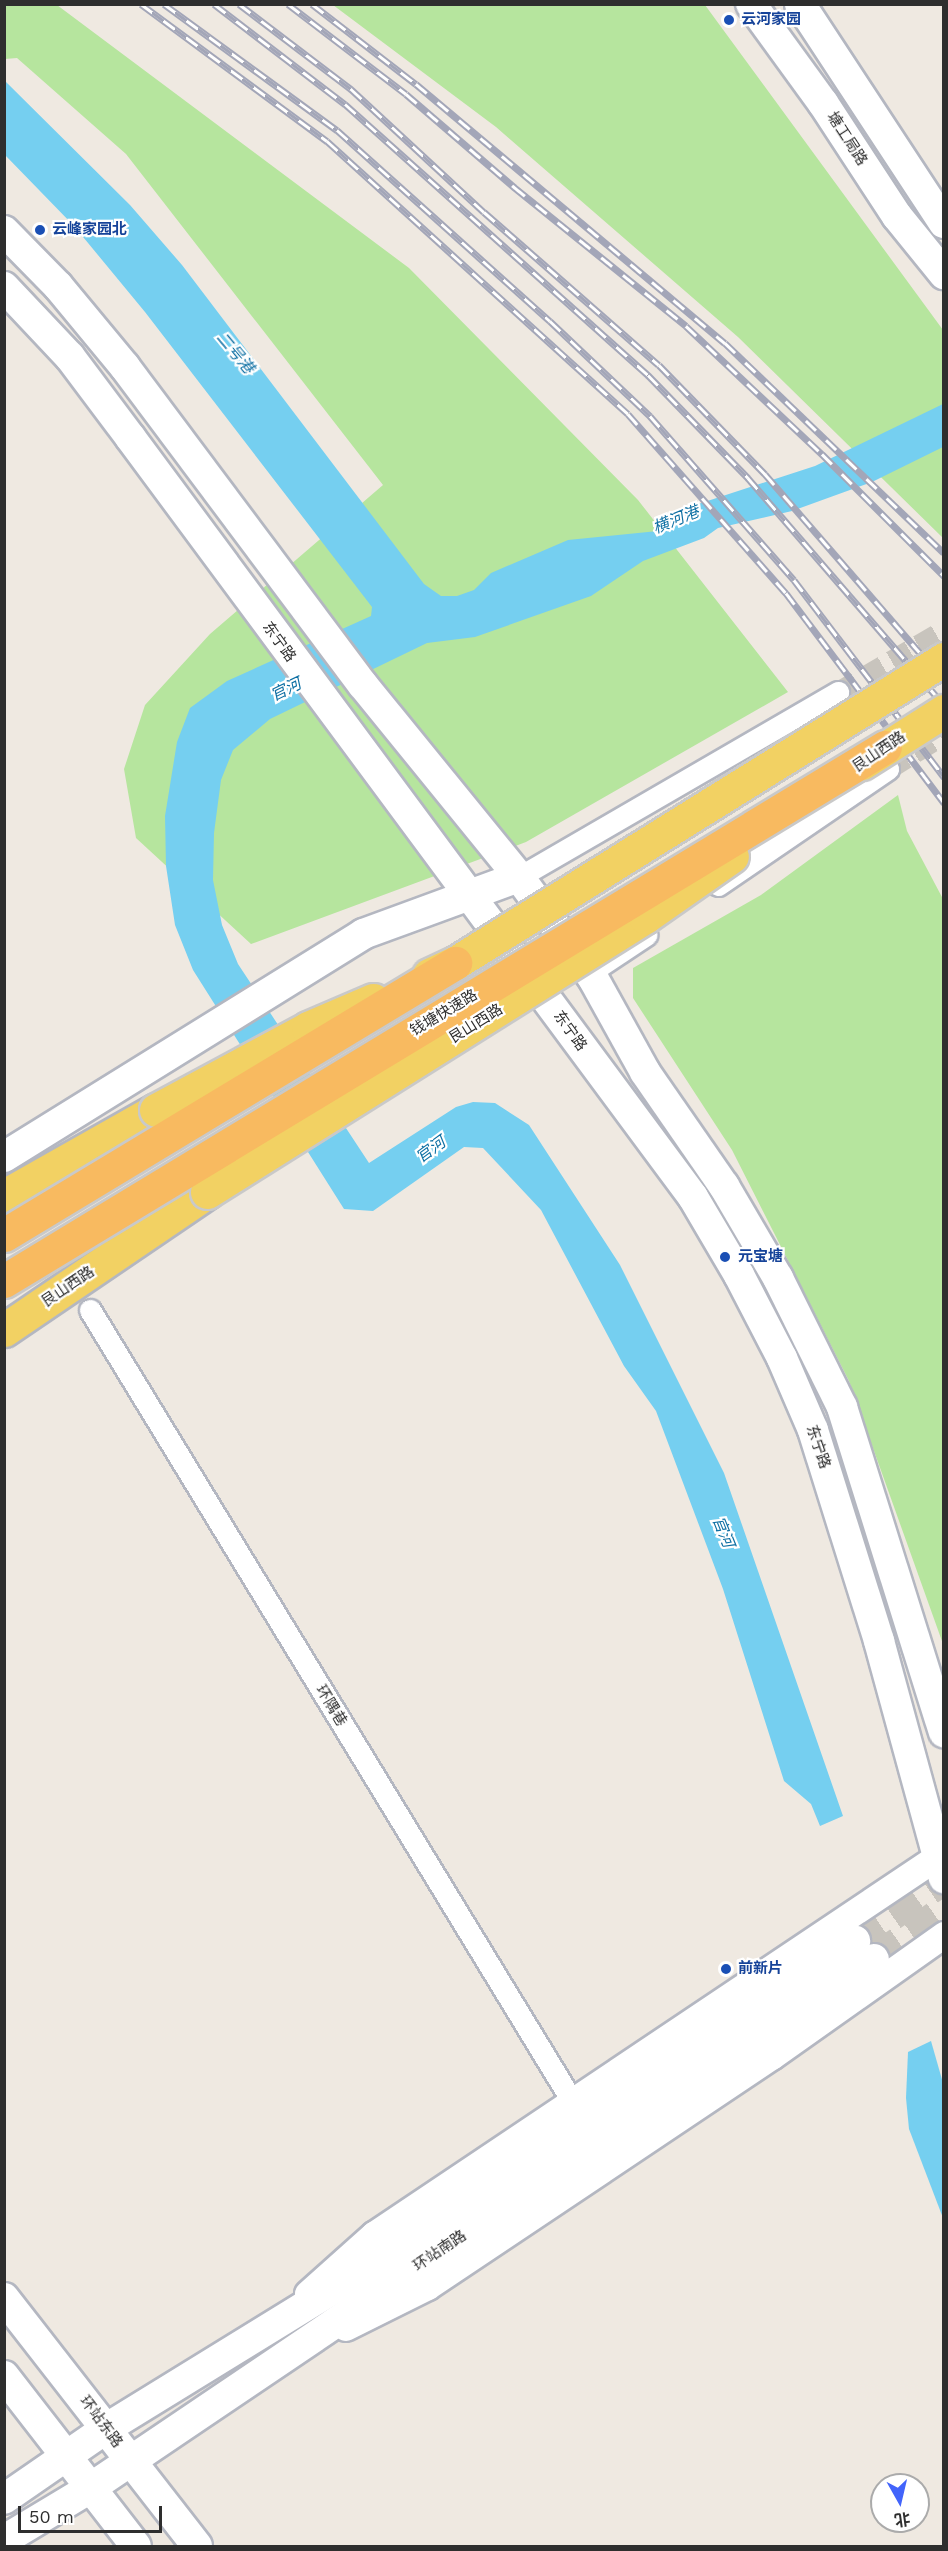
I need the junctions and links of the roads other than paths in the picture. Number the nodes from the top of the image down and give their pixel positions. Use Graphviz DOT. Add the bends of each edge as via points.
graph roads {
  1 [pos="751,4"];
  2 [pos="800,4"];
  3 [pos="944,223"];
  4 [pos="4,231"];
  5 [pos="944,274"];
  6 [pos="4,287"];
  7 [pos="944,659"];
  8 [pos="837,692"];
  9 [pos="944,711"];
  10 [pos="887,758"];
  11 [pos="519,877"];
  12 [pos="468,893"];
  13 [pos="455,963"];
  14 [pos="589,974"];
  15 [pos="547,999"];
  16 [pos="4,1157"];
  17 [pos="4,1196"];
  18 [pos="4,1235"];
  19 [pos="4,1281"];
  20 [pos="90,1310"];
  21 [pos="4,1330"];
  22 [pos="944,1731"];
  23 [pos="941,1863"];
  24 [pos="944,1935"];
  25 [pos="572,2101"];
  26 [pos="4,2298"];
  27 [pos="286,2315"];
  28 [pos="266,2369"];
  29 [pos="4,2376"];
  30 [pos="106,2428"];
  31 [pos="65,2457"];
  32 [pos="129,2460"];
  33 [pos="89,2489"];
  34 [pos="4,2499"];
  35 [pos="4,2540"];
  36 [pos="136,2547"];
  37 [pos="197,2547"];
  1 -- 5 [label="main road, 塘工局路" via="823,103 897,216"];
  2 -- 3 [label="main road"];
  4 -- 11 [label="main road" via="58,286 125,367 363,685"];
  6 -- 12 [label="main road, 东宁路" via="70,357 283,649"];
  7 -- 13 [label="main road, bridge"];
  8 -- 11 [label="street"];
  9 -- 10 [label="main road, 艮山西路, bridge"];
  10 -- 14 [label="street, 艮山西路"];
  10 -- 19 [label="highway, 钱塘快速路, bridge"];
  10 -- 21 [label="main road, 艮山西路, bridge" via="645,917 207,1192"];
  11 -- 12 [label="main road"];
  11 -- 14 [label="main road"];
  12 -- 15 [label="main road, 东宁路"];
  12 -- 16 [label="main road" via="363,934"];
  13 -- 17 [label="main road, bridge" via="308,1028"];
  13 -- 18 [label="highway, bridge"];
  14 -- 15 [label="main road"];
  14 -- 22 [label="main road" via="645,1072 724,1186 778,1278 842,1407"];
  15 -- 23 [label="main road, 东宁路" via="693,1197 782,1358 813,1430 875,1629"];
  20 -- 25 [label="street, 环隅巷"];
  23 -- 25 [label="street"];
  24 -- 28 [label="street" via="772,2057 428,2287"];
  25 -- 27 [label="street" via="374,2235"];
  26 -- 30 [label="main road, 环站东路"];
  27 -- 28 [label="main road, 环站南路" via="395,2251 865,1950"];
  27 -- 30 [label="main road, 环站南路"];
  28 -- 32 [label="main road, 环站南路"];
  29 -- 31 [label="main road"];
  30 -- 31 [label="main road, 环站南路"];
  30 -- 32 [label="main road, 环站东路"];
  31 -- 33 [label="main road"];
  31 -- 34 [label="main road, 环站南路"];
  32 -- 33 [label="main road, 环站南路"];
  32 -- 37 [label="main road, 环站东路"];
  33 -- 35 [label="main road, 环站南路"];
  33 -- 36 [label="main road"];
}
